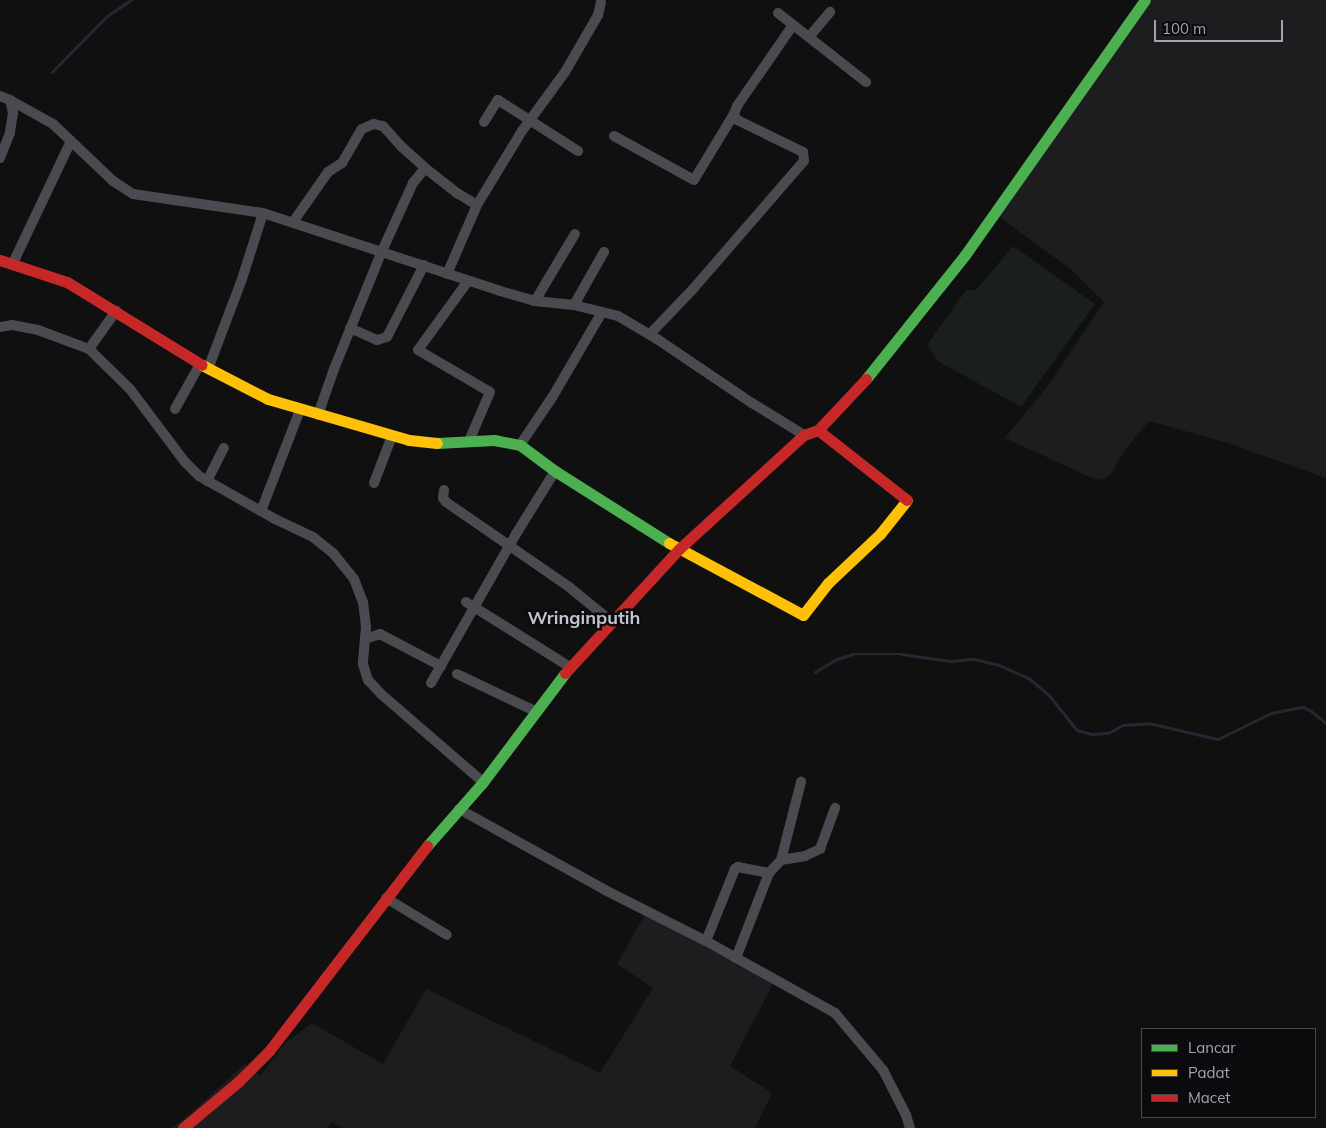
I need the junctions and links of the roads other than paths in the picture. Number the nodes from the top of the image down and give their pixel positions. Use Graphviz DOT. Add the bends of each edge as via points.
graph roads {
  1 [pos="1145,0"];
  2 [pos="601,2"];
  3 [pos="830,12"];
  4 [pos="778,14"];
  5 [pos="793,25"];
  6 [pos="809,38"];
  7 [pos="866,82"];
  8 [pos="0,96"];
  9 [pos="10,100"];
  10 [pos="734,114"];
  11 [pos="530,120"];
  12 [pos="484,122"];
  13 [pos="614,136"];
  14 [pos="71,141"];
  15 [pos="578,151"];
  16 [pos="0,158"];
  17 [pos="426,168"];
  18 [pos="477,205"];
  19 [pos="263,213"];
  20 [pos="293,222"];
  21 [pos="575,234"];
  22 [pos="382,251"];
  23 [pos="604,252"];
  24 [pos="0,260"];
  25 [pos="12,263"];
  26 [pos="424,265"];
  27 [pos="447,274"];
  28 [pos="468,281"];
  29 [pos="535,301"];
  30 [pos="574,305"];
  31 [pos="116,311"];
  32 [pos="602,312"];
  33 [pos="0,327"];
  34 [pos="350,328"];
  35 [pos="650,334"];
  36 [pos="89,349"];
  37 [pos="204,367"];
  38 [pos="175,409"];
  39 [pos="300,410"];
  40 [pos="318,415"];
  41 [pos="818,430"];
  42 [pos="804,435"];
  43 [pos="392,436"];
  44 [pos="469,441"];
  45 [pos="520,445"];
  46 [pos="224,448"];
  47 [pos="555,471"];
  48 [pos="207,481"];
  49 [pos="374,483"];
  50 [pos="444,490"];
  51 [pos="261,511"];
  52 [pos="509,546"];
  53 [pos="678,549"];
  54 [pos="471,605"];
  55 [pos="612,622"];
  56 [pos="366,639"];
  57 [pos="441,666"];
  58 [pos="570,667"];
  59 [pos="457,674"];
  60 [pos="431,684"];
  61 [pos="535,711"];
  62 [pos="483,782"];
  63 [pos="801,782"];
  64 [pos="835,808"];
  65 [pos="459,809"];
  66 [pos="781,860"];
  67 [pos="769,873"];
  68 [pos="386,898"];
  69 [pos="447,935"];
  70 [pos="706,941"];
  71 [pos="736,958"];
  72 [pos="183,1128"];
  73 [pos="910,1128"];
  1 -- 41 [label="main road" via="965,256 878,366"];
  2 -- 11 [label="street" via="598,15 565,72"];
  3 -- 6 [label="street"];
  4 -- 5 [label="street"];
  5 -- 6 [label="street"];
  5 -- 10 [label="street" via="736,106"];
  6 -- 7 [label="street"];
  8 -- 9 [label="street"];
  9 -- 14 [label="street" via="48,120"];
  9 -- 16 [label="street" via="12,123"];
  10 -- 13 [label="street" via="694,180"];
  10 -- 35 [label="street" via="737,120 803,152 804,161"];
  11 -- 12 [label="street" via="500,96"];
  11 -- 15 [label="street"];
  11 -- 18 [label="street"];
  14 -- 19 [label="street" via="113,181 134,194"];
  14 -- 25 [label="street"];
  17 -- 18 [label="street"];
  17 -- 20 [label="street" via="383,126 374,124 362,129 342,163 328,172"];
  17 -- 22 [label="street" via="413,183"];
  18 -- 27 [label="street"];
  19 -- 20 [label="street"];
  19 -- 37 [label="street" via="236,295"];
  20 -- 22 [label="street"];
  21 -- 29 [label="street"];
  22 -- 26 [label="street"];
  22 -- 34 [label="street"];
  23 -- 30 [label="street"];
  24 -- 25 [label="main road"];
  25 -- 31 [label="main road" via="67,282"];
  26 -- 27 [label="street"];
  26 -- 34 [label="street" via="387,337 377,340"];
  27 -- 28 [label="street"];
  28 -- 29 [label="street"];
  28 -- 44 [label="street" via="418,350 490,392"];
  29 -- 30 [label="street"];
  30 -- 32 [label="street"];
  31 -- 36 [label="street"];
  31 -- 37 [label="main road"];
  32 -- 35 [label="street" via="618,316"];
  32 -- 45 [label="street"];
  33 -- 36 [label="street" via="12,325 38,330"];
  34 -- 40 [label="street"];
  35 -- 42 [label="street"];
  36 -- 48 [label="street" via="130,389 185,462"];
  37 -- 38 [label="street"];
  37 -- 39 [label="main road" via="253,393"];
  39 -- 40 [label="main road"];
  39 -- 51 [label="street"];
  40 -- 43 [label="main road"];
  41 -- 42 [label="main road"];
  41 -- 53 [label="main road" via="908,501 880,534 828,582 803,615"];
  42 -- 53 [label="main road"];
  43 -- 44 [label="main road" via="424,442"];
  43 -- 49 [label="street"];
  44 -- 45 [label="main road" via="504,441"];
  45 -- 47 [label="main road"];
  46 -- 48 [label="street"];
  47 -- 52 [label="street"];
  47 -- 53 [label="main road"];
  48 -- 51 [label="street"];
  50 -- 52 [label="street" via="446,502"];
  51 -- 56 [label="street" via="313,537 344,565 354,579 363,602"];
  52 -- 54 [label="street"];
  52 -- 55 [label="street" via="569,587"];
  53 -- 55 [label="main road"];
  54 -- 57 [label="street"];
  54 -- 58 [label="street"];
  55 -- 58 [label="main road"];
  56 -- 57 [label="street" via="380,634 386,636"];
  56 -- 62 [label="street" via="364,673 373,687"];
  57 -- 60 [label="street"];
  58 -- 61 [label="main road"];
  59 -- 61 [label="street"];
  61 -- 62 [label="main road"];
  62 -- 65 [label="main road"];
  63 -- 66 [label="street"];
  64 -- 66 [label="street" via="820,849 806,856"];
  65 -- 68 [label="main road"];
  65 -- 70 [label="street" via="605,890"];
  66 -- 67 [label="street"];
  67 -- 70 [label="street" via="735,869"];
  67 -- 71 [label="street"];
  68 -- 69 [label="street"];
  68 -- 72 [label="main road" via="269,1051"];
  70 -- 71 [label="street"];
  71 -- 73 [label="street" via="835,1012 883,1070"];
}
